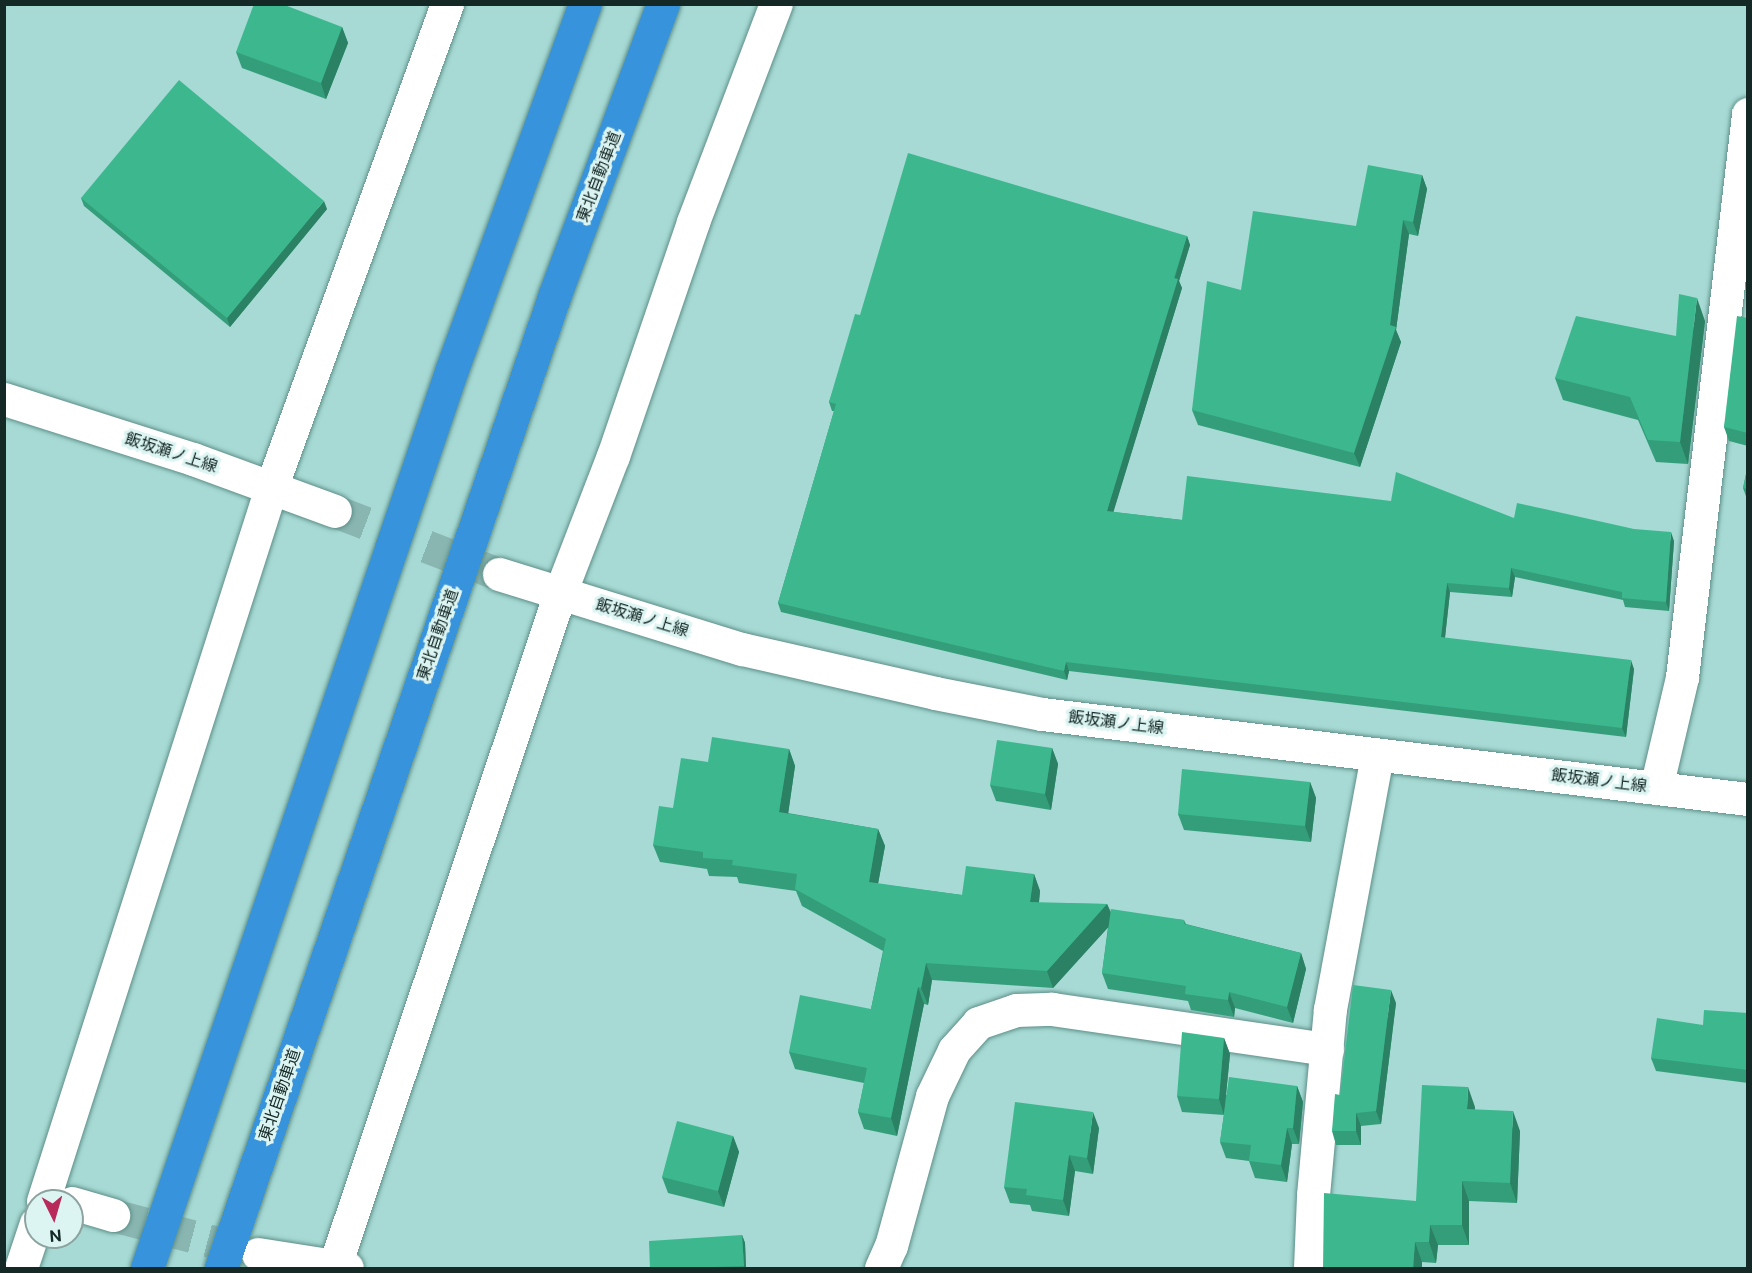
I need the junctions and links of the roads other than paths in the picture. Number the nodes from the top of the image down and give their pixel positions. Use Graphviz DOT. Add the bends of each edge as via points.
graph roads {
  1 [pos="447,4"];
  2 [pos="585,4"];
  3 [pos="663,4"];
  4 [pos="776,4"];
  5 [pos="1748,114"];
  6 [pos="4,399"];
  7 [pos="271,488"];
  8 [pos="335,511"];
  9 [pos="499,574"];
  10 [pos="560,593"];
  11 [pos="1377,755"];
  12 [pos="1656,788"];
  13 [pos="1748,799"];
  14 [pos="1327,1049"];
  15 [pos="57,1189"];
  16 [pos="84,1210"];
  17 [pos="113,1215"];
  18 [pos="31,1249"];
  19 [pos="258,1254"];
  20 [pos="338,1268"];
  21 [pos="21,1269"];
  22 [pos="147,1269"];
  23 [pos="221,1269"];
  24 [pos="881,1269"];
  25 [pos="1310,1269"];
  1 -- 7 [label="street"];
  2 -- 22 [label="highway" via="452,369"];
  3 -- 23 [label="highway, 東北自動車道" via="555,294"];
  4 -- 10 [label="street"];
  5 -- 12 [label="street" via="1682,677"];
  6 -- 7 [label="street, 飯坂瀬ノ上線"];
  7 -- 8 [label="street, 飯坂瀬ノ上線"];
  7 -- 15 [label="street"];
  9 -- 10 [label="street, 飯坂瀬ノ上線"];
  10 -- 11 [label="street, 飯坂瀬ノ上線" via="742,649 935,693 1042,714"];
  10 -- 20 [label="street"];
  11 -- 12 [label="street, 飯坂瀬ノ上線"];
  11 -- 14 [label="street" via="1330,1009"];
  12 -- 13 [label="street, 飯坂瀬ノ上線"];
  14 -- 24 [label="street" via="1052,1009 1016,1011 978,1023 954,1050 932,1096 891,1246"];
  14 -- 25 [label="street"];
  16 -- 17 [label="street"];
  18 -- 21 [label="street"];
  19 -- 20 [label="street"];
}
